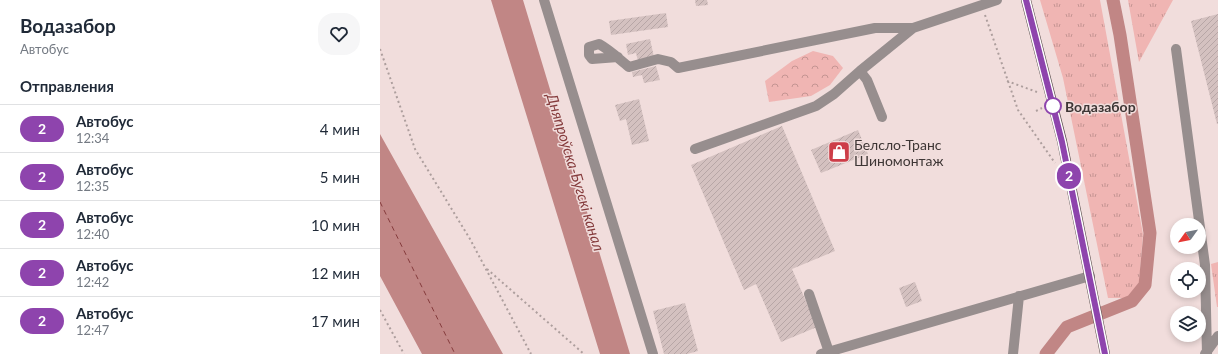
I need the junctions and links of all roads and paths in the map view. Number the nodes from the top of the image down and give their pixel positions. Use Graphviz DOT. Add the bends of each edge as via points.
graph roads {
  1 [pos="544,0"];
  2 [pos="996,0"];
  3 [pos="1026,0"];
  4 [pos="982,5"];
  5 [pos="913,28"];
  6 [pos="380,49"];
  7 [pos="1176,49"];
  8 [pos="618,57"];
  9 [pos="860,71"];
  10 [pos="1007,81"];
  11 [pos="1039,98"];
  12 [pos="1041,103"];
  13 [pos="1042,108"];
  14 [pos="882,117"];
  15 [pos="695,148"];
  16 [pos="1054,157"];
  17 [pos="486,269"];
  18 [pos="1090,276"];
  19 [pos="809,294"];
  20 [pos="1019,296"];
  21 [pos="380,310"];
  22 [pos="1218,336"];
  23 [pos="825,353"];
  24 [pos="404,354"];
  25 [pos="531,354"];
  26 [pos="584,354"];
  27 [pos="653,354"];
  28 [pos="1013,354"];
  29 [pos="1105,354"];
  30 [pos="1206,354"];
  1 -- 27 [label="lane"];
  2 -- 4 [label="lane"];
  3 -- 18 [label="main road" via="1062,142"];
  4 -- 5 [label="lane"];
  4 -- 10 [label="path"];
  5 -- 8 [label="lane" via="875,28 678,68 671,62 658,59 629,67"];
  5 -- 9 [label="lane"];
  6 -- 17 [label="path" via="415,150"];
  7 -- 30 [label="lane" via="1205,265"];
  9 -- 14 [label="lane" via="867,80"];
  9 -- 15 [label="lane" via="816,106"];
  10 -- 11 [label="path" via="1038,92"];
  10 -- 16 [label="path" via="1018,110 1055,164"];
  12 -- 13 [label="path"];
  17 -- 25 [label="path"];
  17 -- 26 [label="path"];
  18 -- 20 [label="lane"];
  18 -- 29 [label="main road"];
  19 -- 23 [label="lane"];
  20 -- 23 [label="lane"];
  20 -- 28 [label="lane"];
  21 -- 24 [label="path"];
  22 -- 30 [label="lane"];
}
